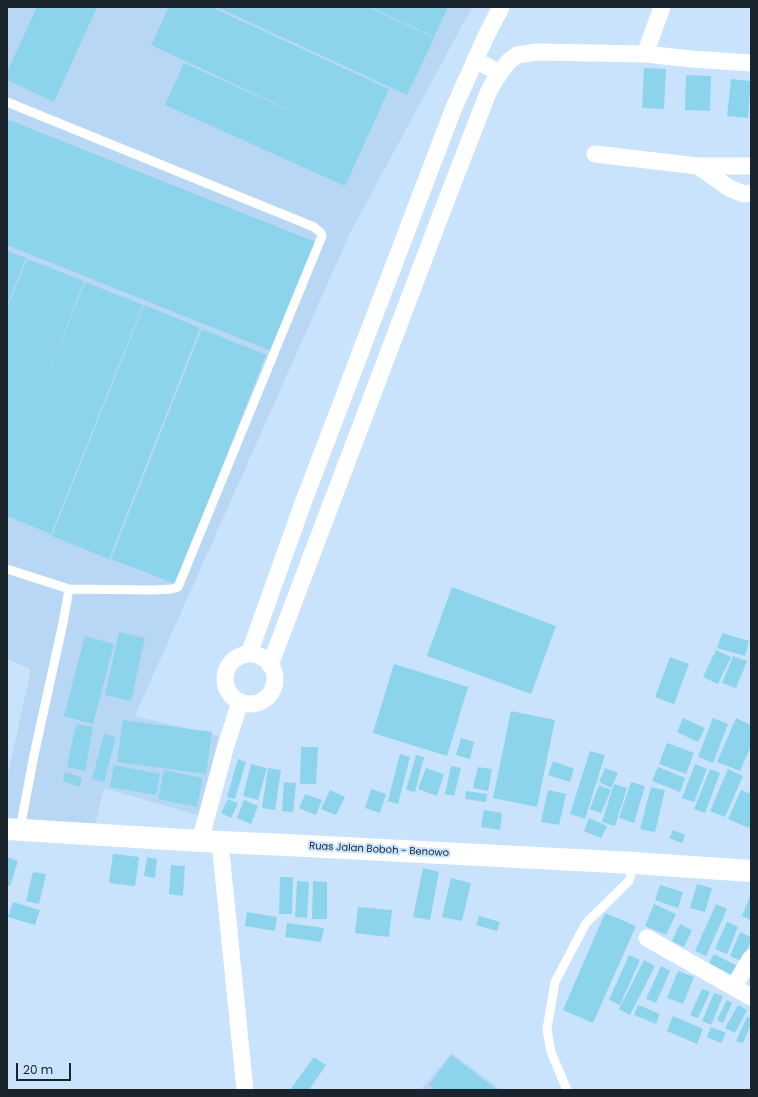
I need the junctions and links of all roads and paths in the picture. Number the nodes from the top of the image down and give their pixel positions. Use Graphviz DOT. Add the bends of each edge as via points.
graph roads {
  1 [pos="501,7"];
  2 [pos="662,7"];
  3 [pos="645,54"];
  4 [pos="475,60"];
  5 [pos="751,63"];
  6 [pos="500,73"];
  7 [pos="7,102"];
  8 [pos="595,154"];
  9 [pos="698,166"];
  10 [pos="751,166"];
  11 [pos="751,193"];
  12 [pos="364,340"];
  13 [pos="389,350"];
  14 [pos="7,570"];
  15 [pos="69,589"];
  16 [pos="249,654"];
  17 [pos="270,665"];
  18 [pos="240,702"];
  19 [pos="13,829"];
  20 [pos="210,842"];
  21 [pos="634,863"];
  22 [pos="751,871"];
  23 [pos="647,938"];
  24 [pos="751,958"];
  25 [pos="734,986"];
  26 [pos="751,996"];
  27 [pos="245,1090"];
  28 [pos="567,1090"];
  1 -- 4 [label="street"];
  2 -- 3 [label="street"];
  3 -- 5 [label="street"];
  3 -- 6 [label="street" via="536,52 517,55"];
  4 -- 6 [label="street"];
  4 -- 12 [label="street" via="453,110"];
  6 -- 13 [label="street" via="488,93"];
  7 -- 15 [label="lane" via="314,227 322,236 180,584 170,589"];
  8 -- 9 [label="street"];
  9 -- 10 [label="street"];
  9 -- 11 [label="street" via="734,190 744,194"];
  12 -- 13 [label="street"];
  12 -- 16 [label="street"];
  13 -- 17 [label="street"];
  14 -- 15 [label="lane"];
  15 -- 19 [label="lane" via="34,755"];
  16 -- 17 [label="street" via="261,658"];
  16 -- 18 [label="street" via="232,662 226,670 227,689 232,697"];
  17 -- 18 [label="street" via="274,673 272,691 258,702"];
  18 -- 20 [label="street" via="225,750"];
  19 -- 20 [label="main road, Ruas Jalan Boboh - Benowo"];
  20 -- 21 [label="main road, Ruas Jalan Boboh - Benowo"];
  20 -- 27 [label="street"];
  21 -- 22 [label="main road, Ruas Jalan Boboh - Benowo"];
  21 -- 28 [label="lane" via="629,881 586,923 555,982 547,1029 551,1052"];
  23 -- 25 [label="street"];
  24 -- 25 [label="street"];
  25 -- 26 [label="street"];
}
